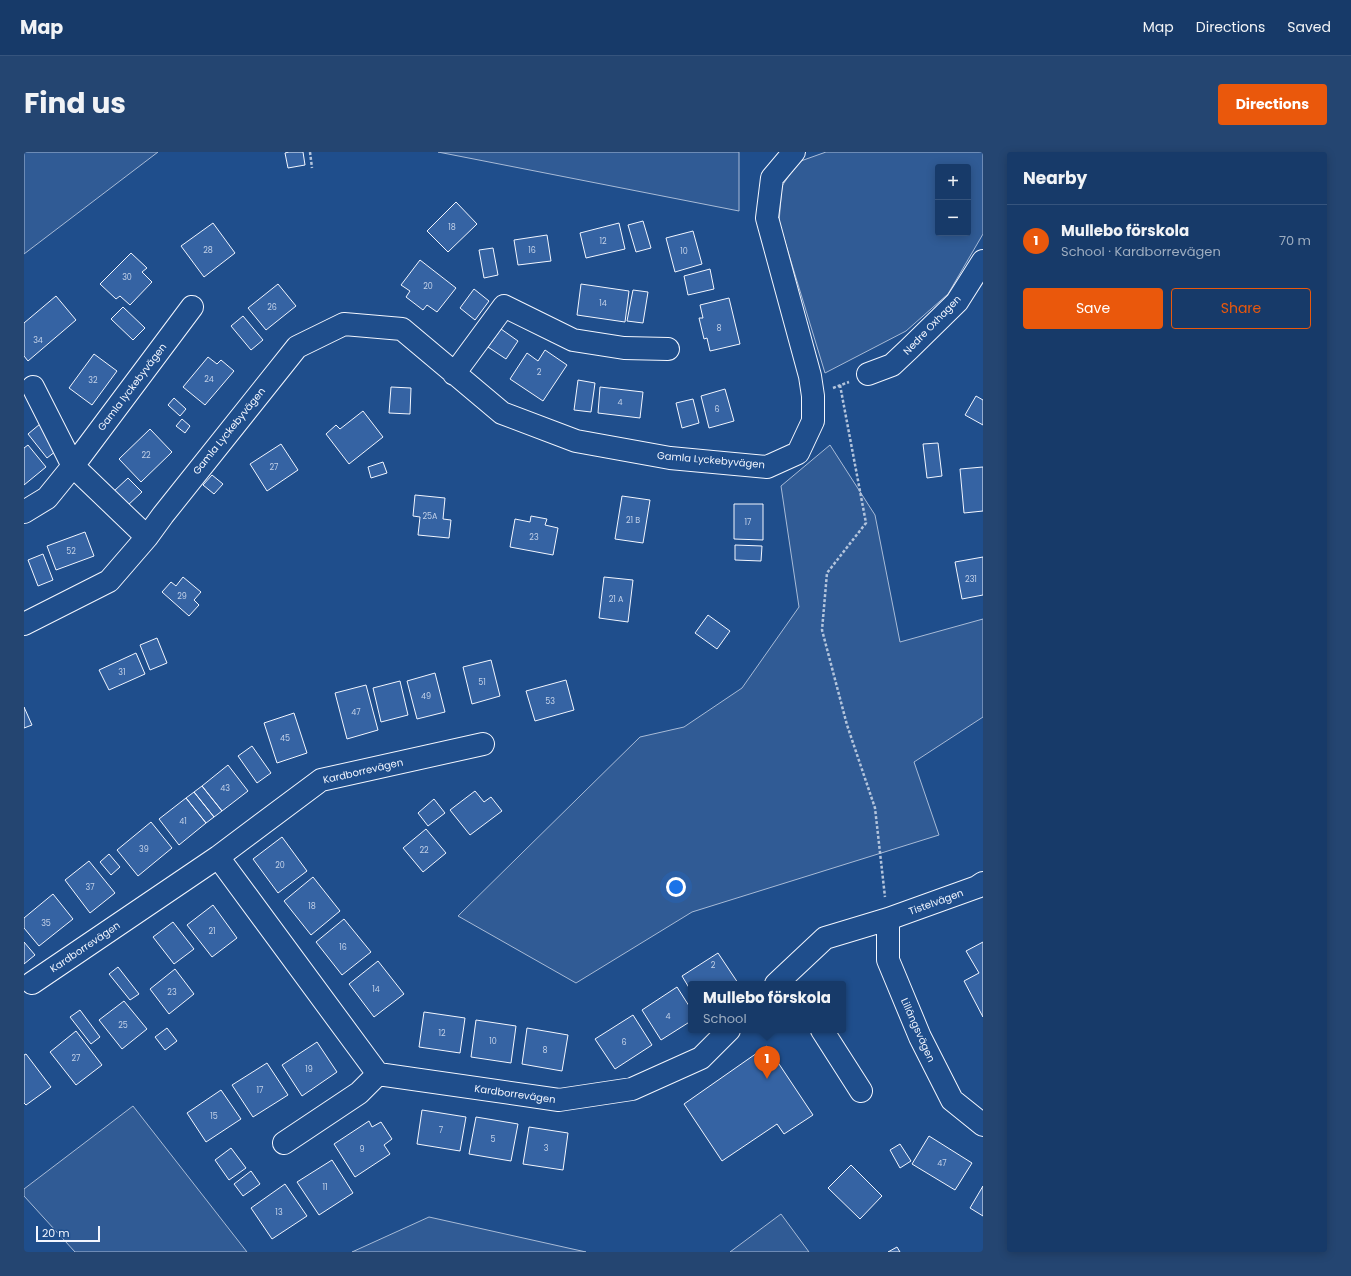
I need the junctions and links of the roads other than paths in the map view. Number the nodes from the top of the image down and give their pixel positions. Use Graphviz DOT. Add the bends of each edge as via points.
graph roads {
  1 [pos="794,152"];
  2 [pos="983,261"];
  3 [pos="192,307"];
  4 [pos="668,349"];
  5 [pos="454,374"];
  6 [pos="868,374"];
  7 [pos="33,388"];
  8 [pos="73,466"];
  9 [pos="24,512"];
  10 [pos="147,537"];
  11 [pos="24,624"];
  12 [pos="483,744"];
  13 [pos="218,857"];
  14 [pos="983,883"];
  15 [pos="888,919"];
  16 [pos="786,980"];
  17 [pos="32,983"];
  18 [pos="726,1033"];
  19 [pos="824,1033"];
  20 [pos="378,1074"];
  21 [pos="861,1091"];
  22 [pos="983,1125"];
  23 [pos="284,1143"];
  1 -- 5 [label="street, Gamla Lyckebyvägen" via="772,178 767,218 810,376 813,396 813,421 798,453 767,466 670,458 576,441 502,413"];
  2 -- 6 [label="street, Nedre Oxhagen" via="956,302 930,328 892,365"];
  3 -- 8 [label="street, Gamla lyckebyvägen"];
  4 -- 5 [label="street" via="624,348 573,340 504,306"];
  5 -- 10 [label="street, Gamla Lyckebyvägen" via="402,330 344,324 297,347"];
  7 -- 8 [label="street"];
  8 -- 9 [label="street, Gamla lyckebyvägen" via="47,498"];
  8 -- 10 [label="street"];
  10 -- 11 [label="street, Gamla Lyckebyvägen" via="109,581"];
  12 -- 13 [label="street, Kardborrevägen" via="321,780"];
  13 -- 17 [label="street, Kardborrevägen"];
  13 -- 20 [label="street"];
  14 -- 15 [label="street, Tistelvägen"];
  15 -- 16 [label="street" via="825,938"];
  15 -- 22 [label="street, Lillängsvägen" via="888,960 920,1037 952,1100"];
  18 -- 20 [label="street, Kardborrevägen" via="701,1058 632,1089 559,1100"];
  19 -- 21 [label="street"];
  20 -- 23 [label="street" via="359,1093"];
}
